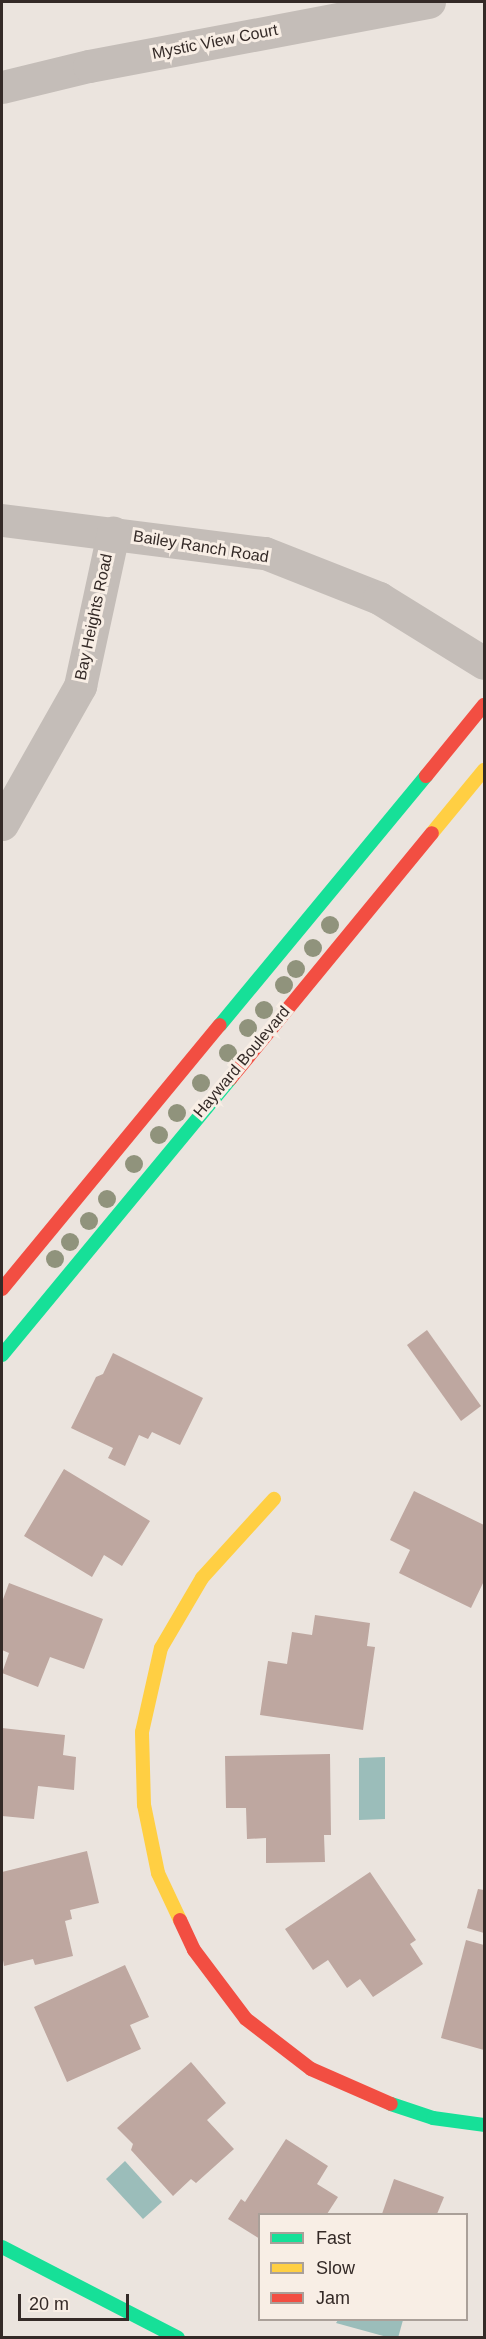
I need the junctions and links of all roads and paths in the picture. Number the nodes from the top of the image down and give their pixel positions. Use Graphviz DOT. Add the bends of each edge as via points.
graph roads {
  1 [pos="429,2"];
  2 [pos="2,87"];
  3 [pos="2,520"];
  4 [pos="113,533"];
  5 [pos="484,663"];
  6 [pos="484,705"];
  7 [pos="484,770"];
  8 [pos="2,824"];
  9 [pos="2,1289"];
  10 [pos="2,1355"];
  11 [pos="274,1499"];
  12 [pos="484,2125"];
  13 [pos="2,2247"];
  14 [pos="178,2337"];
  1 -- 2 [label="street, Mystic View Court" via="89,66"];
  3 -- 4 [label="street, Bailey Ranch Road"];
  4 -- 5 [label="street, Bailey Ranch Road" via="265,553 379,598"];
  4 -- 8 [label="street, Bay Heights Road" via="80,686"];
  6 -- 9 [label="main road"];
  7 -- 10 [label="main road, Hayward Boulevard"];
  11 -- 12 [label="main road" via="202,1578 161,1648 142,1732 144,1805 158,1873 194,1950 246,2019 311,2069 381,2101 433,2118"];
  13 -- 14 [label="main road"];
}
